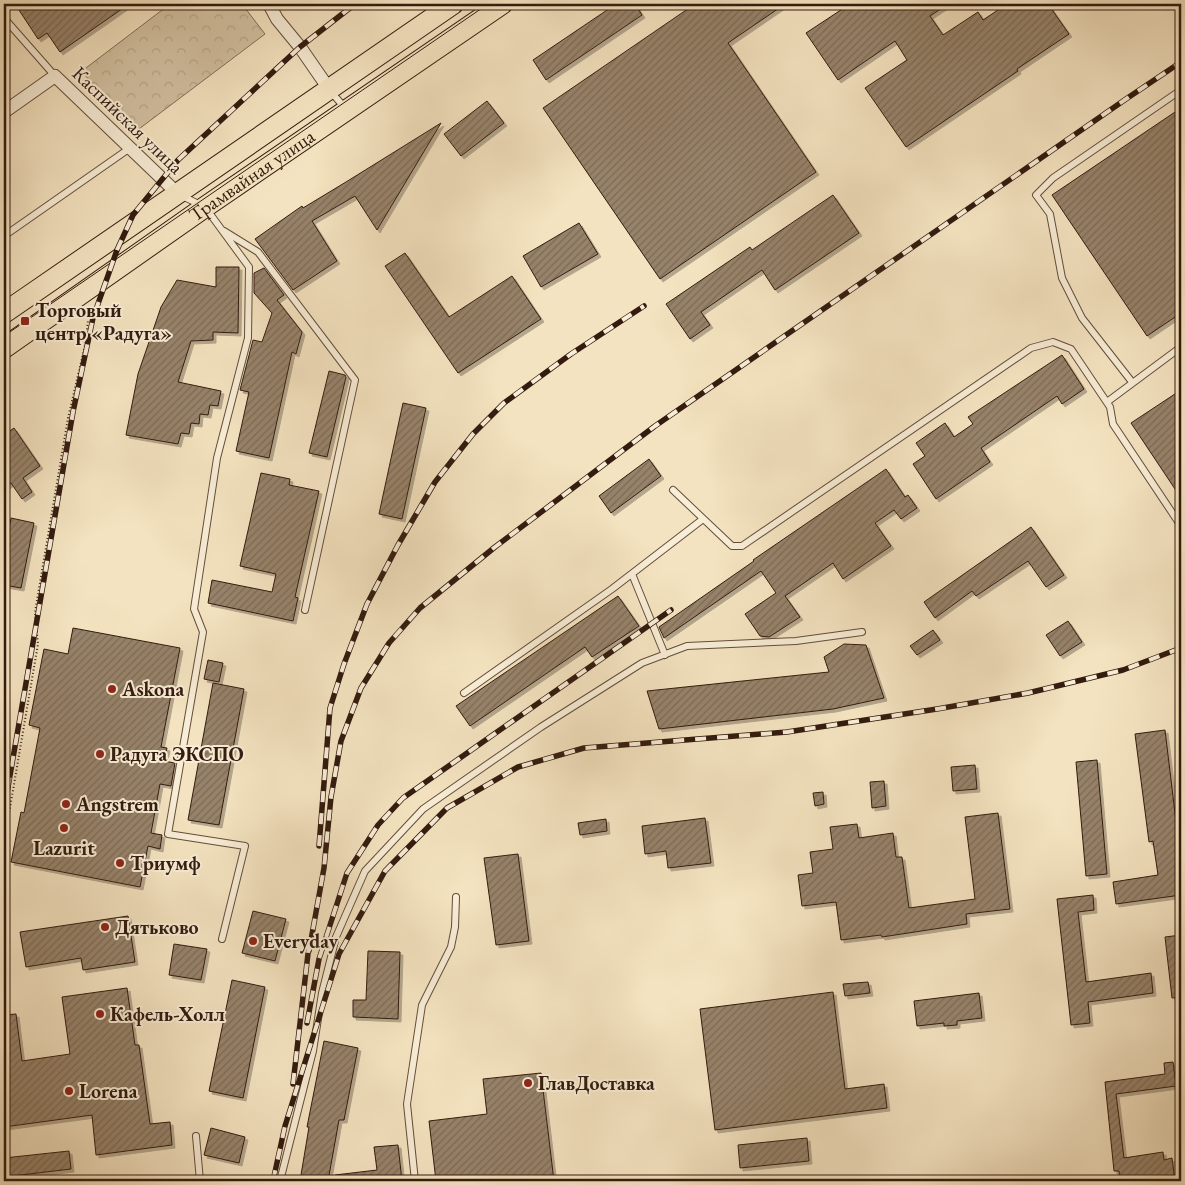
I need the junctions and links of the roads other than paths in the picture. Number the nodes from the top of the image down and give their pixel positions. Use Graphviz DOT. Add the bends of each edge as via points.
graph roads {
  1 [pos="269,4"];
  2 [pos="453,4"];
  3 [pos="502,4"];
  4 [pos="4,18"];
  5 [pos="55,76"];
  6 [pos="329,89"];
  7 [pos="1181,90"];
  8 [pos="347,110"];
  9 [pos="4,112"];
  10 [pos="130,148"];
  11 [pos="177,193"];
  12 [pos="205,207"];
  13 [pos="221,229"];
  14 [pos="4,236"];
  15 [pos="4,313"];
  16 [pos="1181,347"];
  17 [pos="4,348"];
  18 [pos="1132,382"];
  19 [pos="1107,402"];
  20 [pos="672,490"];
  21 [pos="703,518"];
  22 [pos="1181,526"];
  23 [pos="632,574"];
  24 [pos="305,610"];
  25 [pos="862,632"];
  26 [pos="665,655"];
  27 [pos="464,692"];
  28 [pos="456,897"];
  29 [pos="222,938"];
  30 [pos="196,1136"];
  31 [pos="200,1181"];
  32 [pos="280,1181"];
  33 [pos="415,1181"];
  1 -- 6 [label="street"];
  2 -- 6 [label="main road, Трамвайная улица"];
  3 -- 8 [label="main road, Трамвайная улица"];
  4 -- 5 [label="lane"];
  5 -- 9 [label="street, Каспийская улица"];
  5 -- 10 [label="street, Каспийская улица"];
  6 -- 8 [label="lane"];
  6 -- 11 [label="main road, Трамвайная улица"];
  7 -- 18 [label="lane" via="1053,178 1036,195 1050,214 1062,278 1082,318"];
  8 -- 12 [label="main road, Трамвайная улица"];
  10 -- 11 [label="street, Каспийская улица"];
  10 -- 14 [label="lane"];
  11 -- 12 [label="lane"];
  11 -- 15 [label="main road, Трамвайная улица"];
  12 -- 13 [label="lane"];
  12 -- 17 [label="main road, Трамвайная улица"];
  13 -- 24 [label="lane" via="258,252 355,380"];
  13 -- 29 [label="lane" via="249,267 248,338 217,458 194,609 203,632 168,834 245,846"];
  16 -- 18 [label="lane"];
  18 -- 19 [label="lane"];
  19 -- 21 [label="lane" via="1071,350 1054,342 1030,348 742,546 732,546"];
  19 -- 22 [label="lane" via="1113,424"];
  20 -- 21 [label="lane"];
  21 -- 23 [label="lane"];
  23 -- 26 [label="lane"];
  23 -- 27 [label="lane"];
  25 -- 26 [label="lane" via="796,641 687,646"];
  26 -- 32 [label="lane" via="642,663 541,727 423,809 365,871 336,936"];
  28 -- 33 [label="lane" via="455,927 450,947 422,1005 407,1104"];
  30 -- 31 [label="lane"];
}
